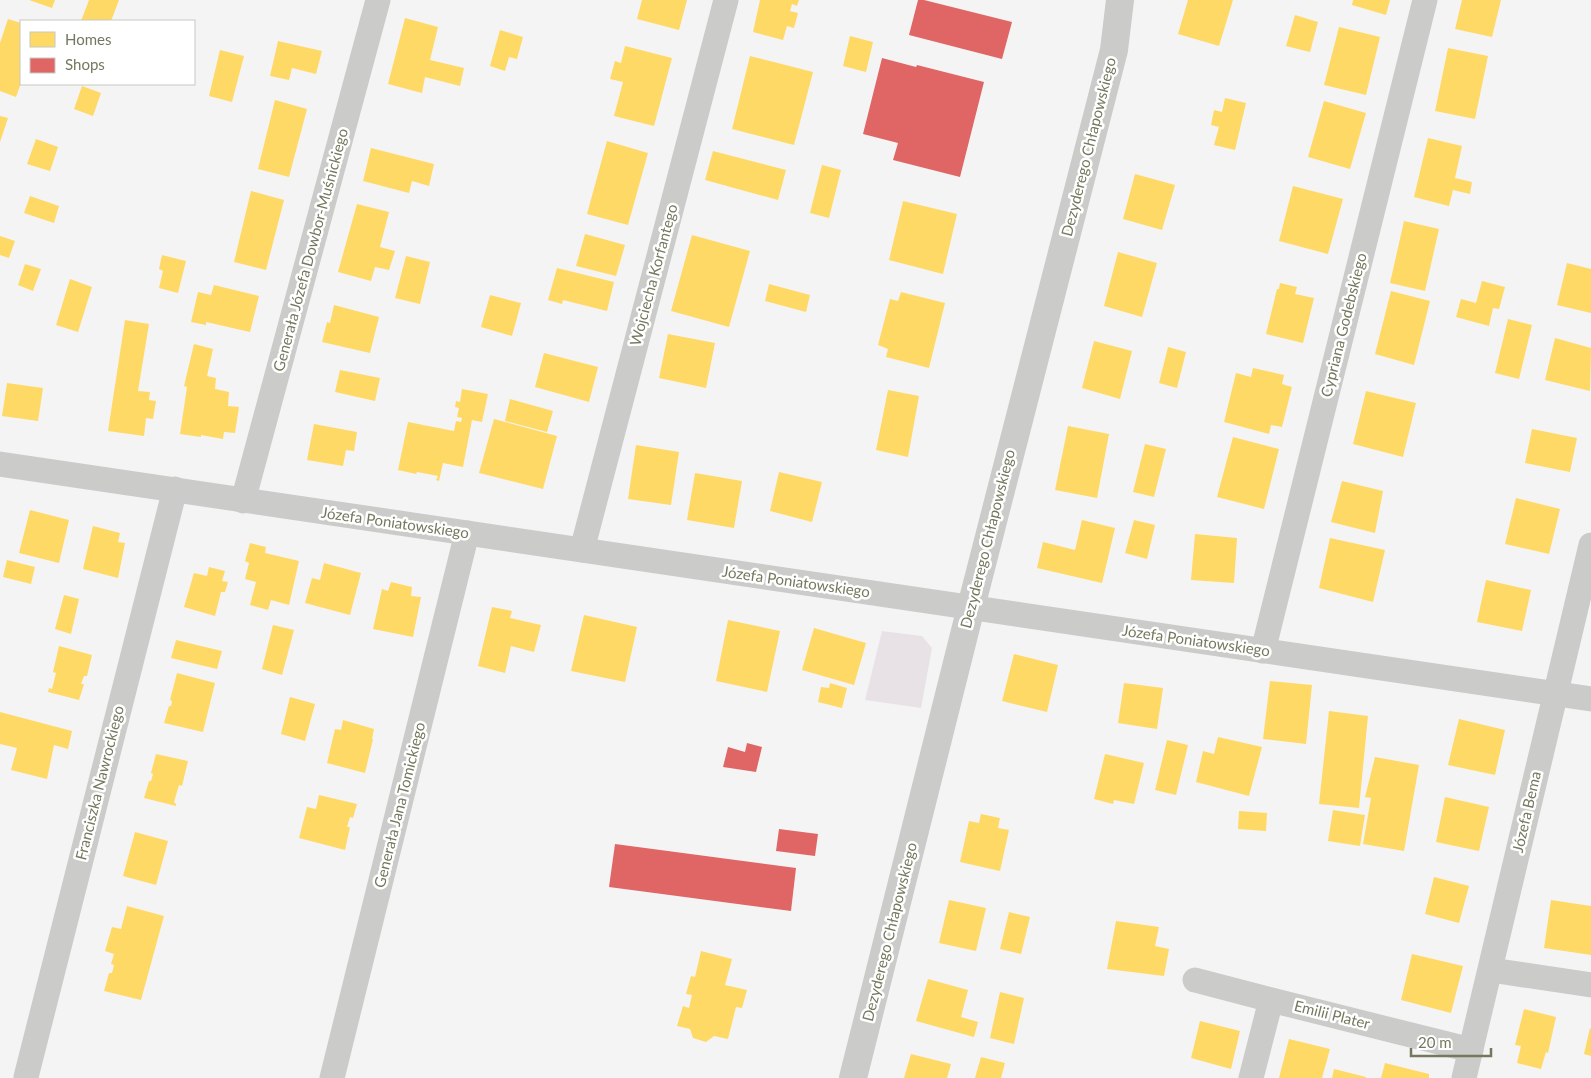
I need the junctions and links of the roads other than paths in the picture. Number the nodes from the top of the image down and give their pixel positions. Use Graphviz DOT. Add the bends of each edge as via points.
graph roads {
  1 [pos="378,0"];
  2 [pos="726,0"];
  3 [pos="1120,0"];
  4 [pos="1425,0"];
  5 [pos="0,464"];
  6 [pos="175,489"];
  7 [pos="243,501"];
  8 [pos="466,533"];
  9 [pos="1591,546"];
  10 [pos="582,550"];
  11 [pos="971,608"];
  12 [pos="1264,651"];
  13 [pos="1555,694"];
  14 [pos="1591,699"];
  15 [pos="1491,970"];
  16 [pos="1195,980"];
  17 [pos="1591,985"];
  18 [pos="1272,1000"];
  19 [pos="1471,1050"];
  20 [pos="26,1076"];
  21 [pos="332,1078"];
  22 [pos="854,1078"];
  23 [pos="1251,1078"];
  24 [pos="1464,1078"];
  1 -- 7 [label="street, Generała Józefa Dowbor-Muśnickiego"];
  2 -- 10 [label="street, Wojciecha Korfantego"];
  3 -- 11 [label="street, Dezyderego Chłapowskiego" via="1114,50"];
  4 -- 12 [label="street, Cypriana Godebskiego"];
  5 -- 6 [label="street, Józefa Poniatowskiego"];
  6 -- 7 [label="street, Józefa Poniatowskiego"];
  6 -- 20 [label="street, Franciszka Nawrockiego"];
  7 -- 8 [label="street, Józefa Poniatowskiego"];
  8 -- 10 [label="street, Józefa Poniatowskiego"];
  8 -- 21 [label="street, Generała Jana Tomickiego"];
  9 -- 13 [label="street, Józefa Bema"];
  10 -- 11 [label="street, Józefa Poniatowskiego"];
  11 -- 12 [label="street, Józefa Poniatowskiego"];
  11 -- 22 [label="street, Dezyderego Chłapowskiego"];
  12 -- 13 [label="street, Józefa Poniatowskiego"];
  13 -- 14 [label="street, Józefa Poniatowskiego"];
  13 -- 15 [label="street, Józefa Bema"];
  15 -- 17 [label="street"];
  15 -- 19 [label="street, Józefa Bema"];
  16 -- 18 [label="street, Emilii Plater"];
  18 -- 19 [label="street, Emilii Plater"];
  18 -- 23 [label="street"];
  19 -- 24 [label="street, Józefa Bema"];
}
